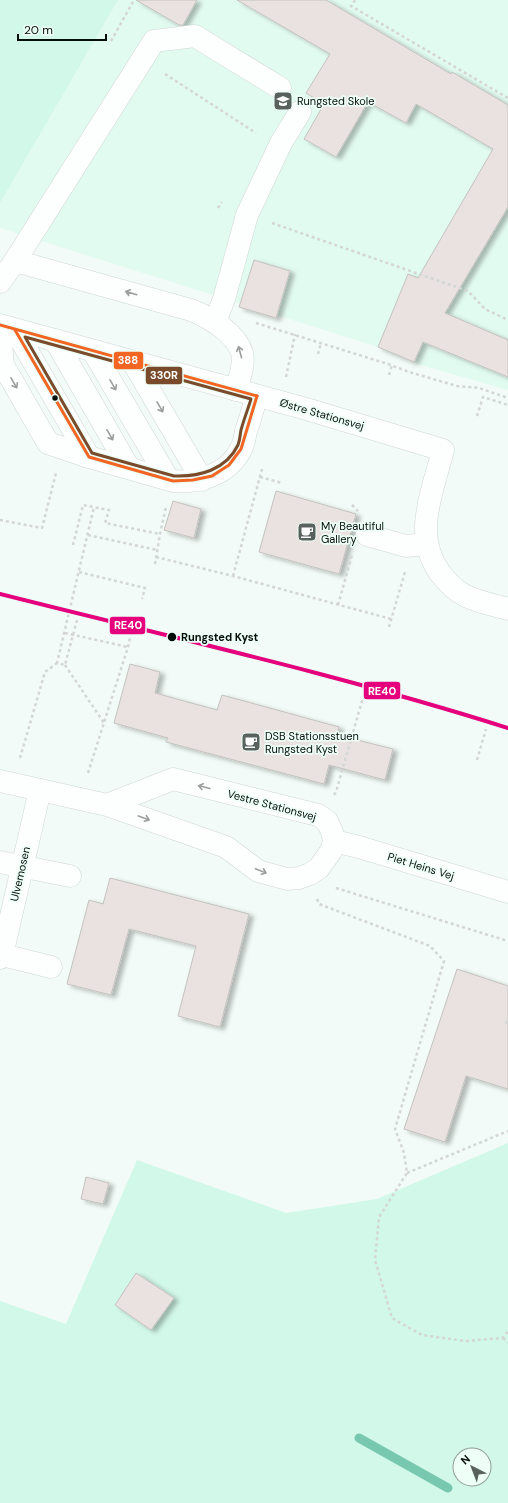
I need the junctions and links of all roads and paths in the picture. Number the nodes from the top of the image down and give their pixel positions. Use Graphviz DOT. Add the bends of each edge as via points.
graph roads {
  1 [pos="134,0"];
  2 [pos="355,0"];
  3 [pos="111,41"];
  4 [pos="142,59"];
  5 [pos="280,88"];
  6 [pos="508,98"];
  7 [pos="300,112"];
  8 [pos="279,146"];
  9 [pos="247,215"];
  10 [pos="15,261"];
  11 [pos="0,282"];
  12 [pos="508,320"];
  13 [pos="215,322"];
  14 [pos="5,329"];
  15 [pos="55,340"];
  16 [pos="322,342"];
  17 [pos="93,351"];
  18 [pos="318,354"];
  19 [pos="133,362"];
  20 [pos="392,365"];
  21 [pos="389,375"];
  22 [pos="457,386"];
  23 [pos="236,390"];
  24 [pos="256,396"];
  25 [pos="508,398"];
  26 [pos="508,405"];
  27 [pos="477,416"];
  28 [pos="63,448"];
  29 [pos="89,457"];
  30 [pos="129,468"];
  31 [pos="260,477"];
  32 [pos="170,480"];
  33 [pos="202,480"];
  34 [pos="282,483"];
  35 [pos="94,507"];
  36 [pos="0,520"];
  37 [pos="160,534"];
  38 [pos="88,535"];
  39 [pos="367,535"];
  40 [pos="73,546"];
  41 [pos="156,550"];
  42 [pos="429,552"];
  43 [pos="156,557"];
  44 [pos="155,564"];
  45 [pos="79,572"];
  46 [pos="142,599"];
  47 [pos="508,609"];
  48 [pos="391,619"];
  49 [pos="77,620"];
  50 [pos="389,627"];
  51 [pos="65,633"];
  52 [pos="131,633"];
  53 [pos="128,647"];
  54 [pos="57,663"];
  55 [pos="65,665"];
  56 [pos="364,694"];
  57 [pos="104,723"];
  58 [pos="486,729"];
  59 [pos="477,760"];
  60 [pos="6,782"];
  61 [pos="40,790"];
  62 [pos="80,799"];
  63 [pos="107,805"];
  64 [pos="318,816"];
  65 [pos="334,841"];
  66 [pos="0,862"];
  67 [pos="22,866"];
  68 [pos="314,871"];
  69 [pos="70,876"];
  70 [pos="508,892"];
  71 [pos="508,941"];
  72 [pos="1,957"];
  73 [pos="51,967"];
  74 [pos="508,1131"];
  75 [pos="407,1173"];
  76 [pos="508,1331"];
  77 [pos="503,1338"];
  78 [pos="508,1342"];
  1 -- 3 [label="path"];
  2 -- 6 [label="path" via="351,6"];
  4 -- 5 [label="street" via="154,41 195,36"];
  4 -- 8 [label="path"];
  4 -- 10 [label="street"];
  7 -- 8 [label="street"];
  8 -- 9 [label="street"];
  9 -- 12 [label="path" via="468,291 485,310"];
  9 -- 13 [label="street" via="224,299"];
  10 -- 11 [label="street"];
  13 -- 10 [label="street, one-way" via="191,310"];
  23 -- 13 [label="street, one-way" via="242,370 242,354 236,342"];
  14 -- 15 [label="street, Østre Stationsvej"];
  14 -- 28 [label="street, one-way" via="3,365 48,443"];
  14 -- 29 [label="street"];
  15 -- 17 [label="street, Østre Stationsvej"];
  15 -- 30 [label="street, one-way"];
  16 -- 18 [label="path"];
  17 -- 19 [label="street, Østre Stationsvej"];
  17 -- 32 [label="street, one-way"];
  19 -- 23 [label="street, Østre Stationsvej"];
  19 -- 33 [label="street, one-way"];
  20 -- 21 [label="path"];
  22 -- 25 [label="path" via="479,388"];
  23 -- 24 [label="street, Østre Stationsvej"];
  24 -- 33 [label="street" via="241,449 231,464"];
  24 -- 42 [label="street, Østre Stationsvej" via="443,450 425,519"];
  26 -- 27 [label="path" via="483,398"];
  28 -- 29 [label="street"];
  28 -- 36 [label="path" via="42,528"];
  29 -- 30 [label="street"];
  30 -- 32 [label="street"];
  31 -- 34 [label="path"];
  32 -- 33 [label="street"];
  32 -- 37 [label="path"];
  35 -- 37 [label="path" via="109,510 105,524"];
  35 -- 38 [label="path"];
  35 -- 40 [label="path" via="83,505"];
  37 -- 41 [label="path"];
  38 -- 41 [label="path"];
  38 -- 45 [label="path"];
  39 -- 42 [label="street"];
  41 -- 43 [label="path"];
  42 -- 47 [label="street, Østre Stationsvej" via="445,580 456,590 475,600"];
  42 -- 48 [label="path" via="405,571"];
  43 -- 44 [label="path"];
  43 -- 48 [label="path"];
  45 -- 46 [label="path" via="145,588"];
  45 -- 51 [label="path"];
  48 -- 50 [label="path"];
  49 -- 55 [label="path"];
  51 -- 53 [label="path"];
  51 -- 54 [label="path"];
  52 -- 53 [label="path"];
  53 -- 57 [label="path"];
  54 -- 55 [label="path"];
  54 -- 60 [label="path" via="46,672"];
  55 -- 57 [label="path"];
  56 -- 64 [label="path" via="336,792"];
  57 -- 62 [label="path"];
  58 -- 59 [label="path"];
  60 -- 61 [label="street"];
  61 -- 62 [label="street"];
  61 -- 67 [label="street, Ulvemosen"];
  62 -- 63 [label="street"];
  64 -- 63 [label="street, Vestre Stationsvej, one-way" via="173,779"];
  63 -- 68 [label="street, one-way" via="226,847 258,871 286,879 299,878"];
  64 -- 65 [label="street, Vestre Stationsvej" via="326,821"];
  65 -- 68 [label="street" via="332,851 326,860"];
  65 -- 70 [label="street, Piet Heins Vej"];
  66 -- 67 [label="street"];
  67 -- 69 [label="street"];
  67 -- 72 [label="street, Ulvemosen"];
  68 -- 71 [label="path" via="335,887"];
  68 -- 75 [label="path" via="319,904 430,946 444,961 394,1128 404,1153"];
  72 -- 73 [label="street"];
  74 -- 75 [label="path"];
  75 -- 77 [label="path" via="379,1217 376,1260 392,1318 422,1335 465,1341"];
  76 -- 77 [label="path"];
  77 -- 78 [label="path"];
}
